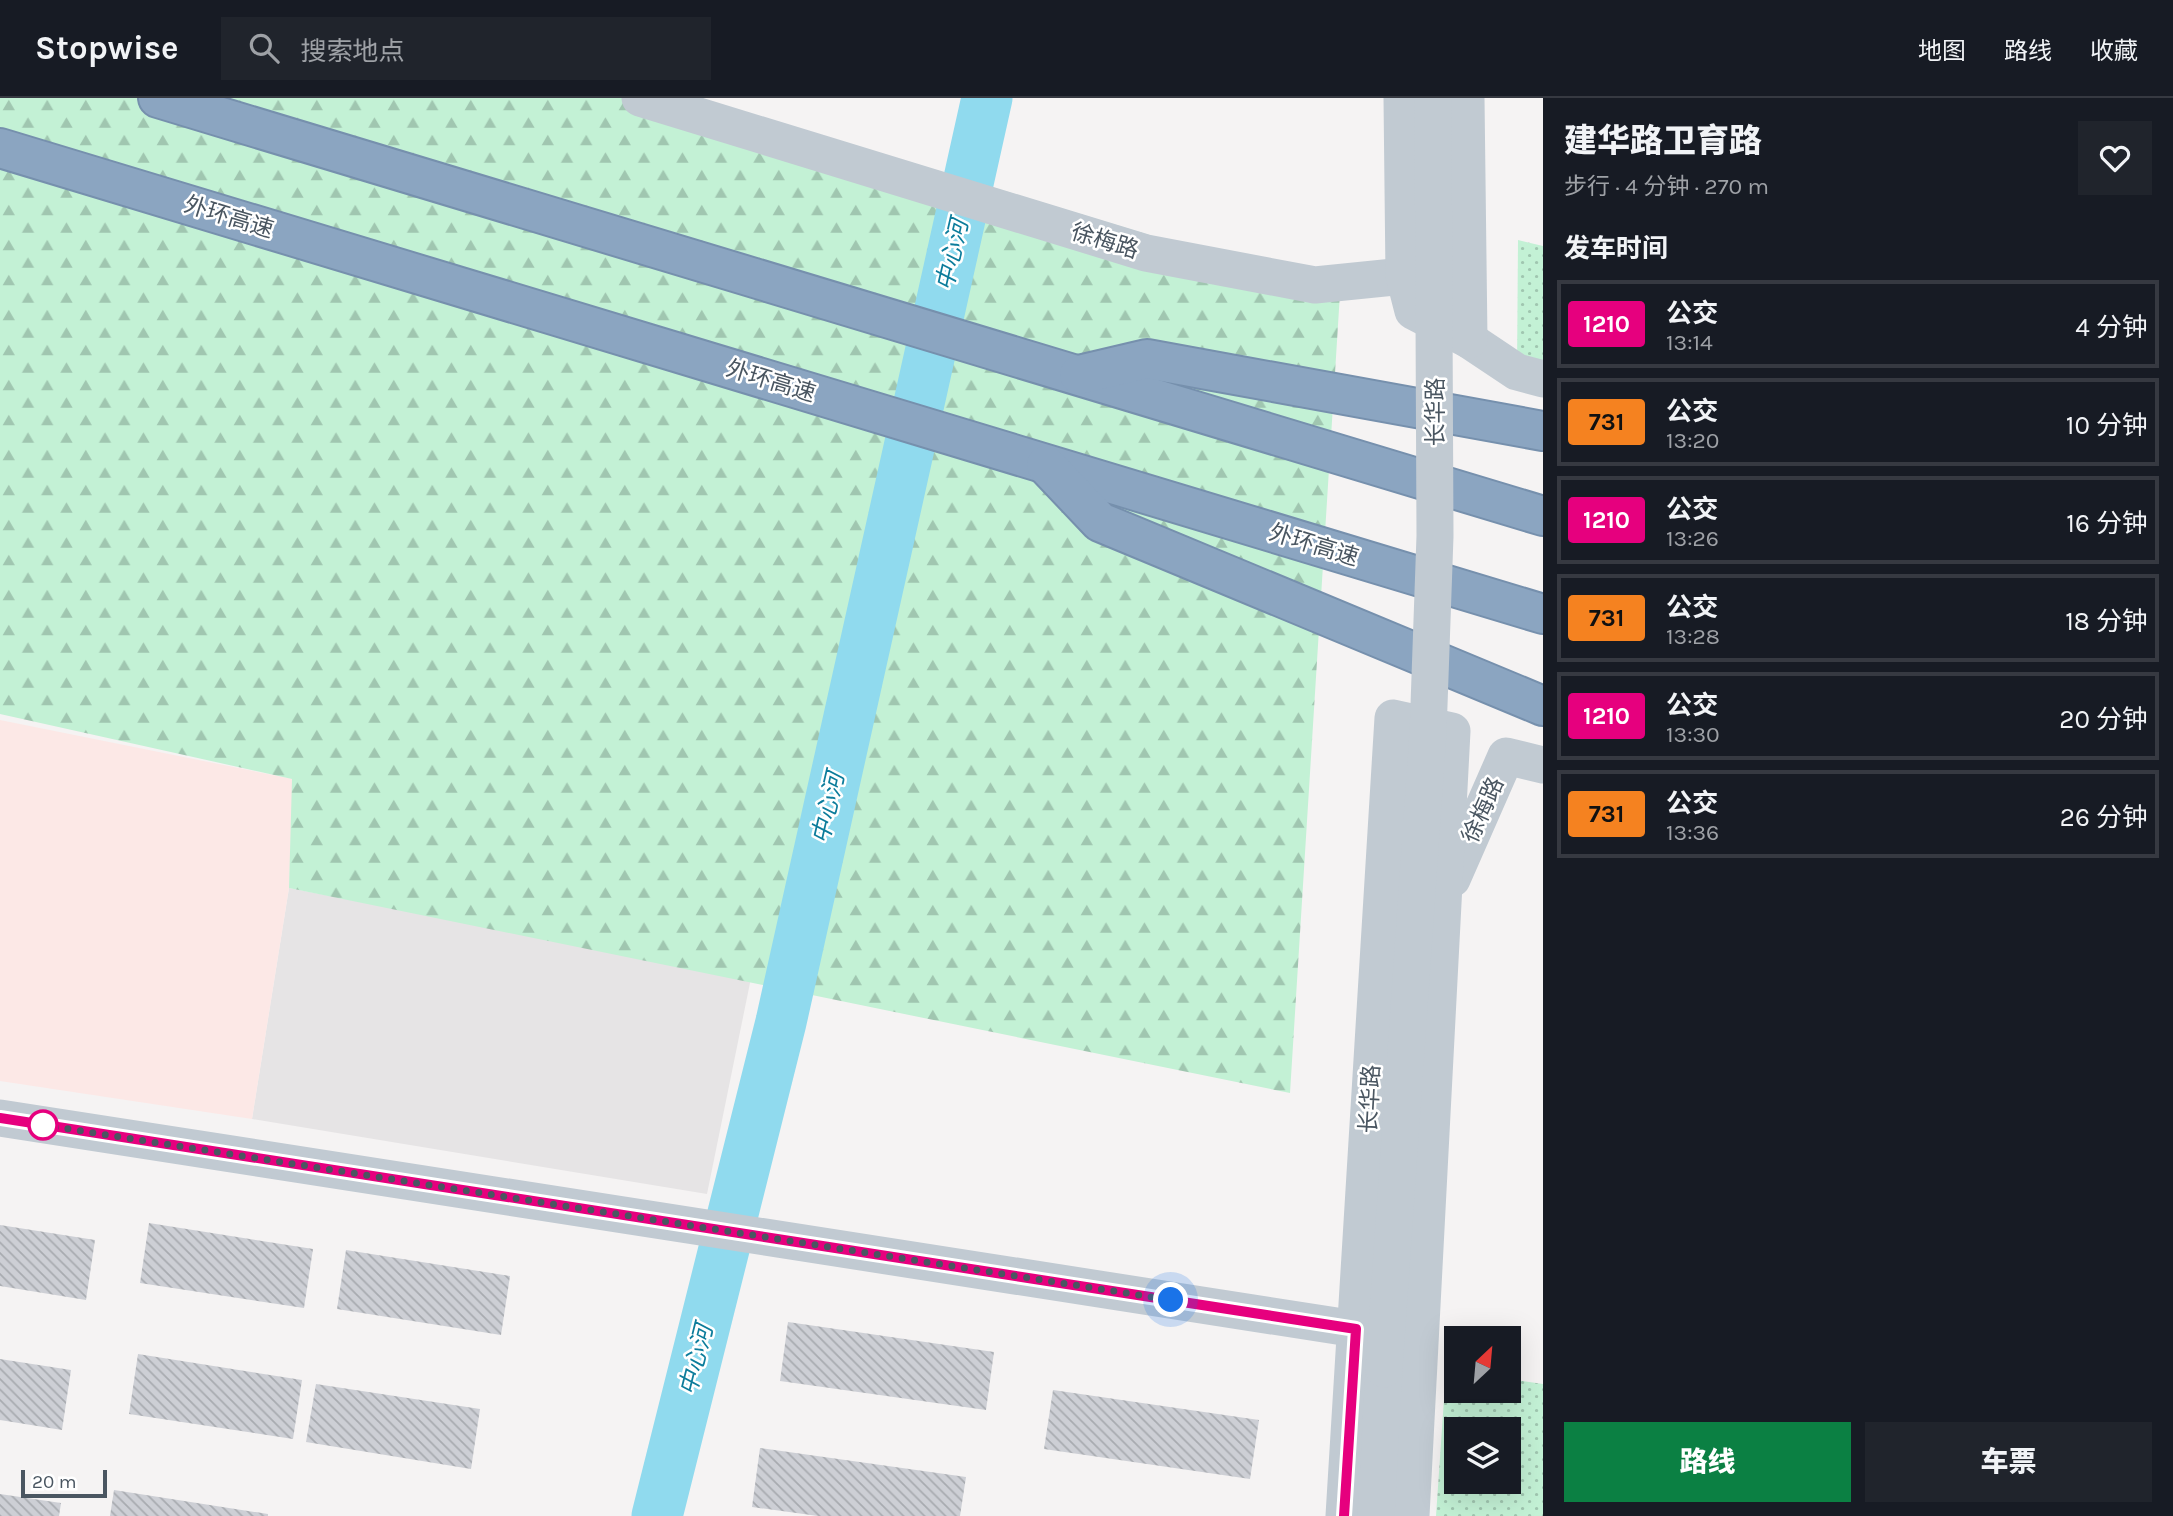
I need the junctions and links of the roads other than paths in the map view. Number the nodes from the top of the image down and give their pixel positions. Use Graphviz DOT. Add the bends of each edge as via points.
graph roads {
  1 [pos="158,98"];
  2 [pos="640,98"];
  3 [pos="1402,98"];
  4 [pos="1433,98"];
  5 [pos="1466,98"];
  6 [pos="0,148"];
  7 [pos="1404,276"];
  8 [pos="1469,340"];
  9 [pos="1077,375"];
  10 [pos="1543,379"];
  11 [pos="1543,431"];
  12 [pos="1045,464"];
  13 [pos="1543,516"];
  14 [pos="1543,614"];
  15 [pos="1543,706"];
  16 [pos="1543,765"];
  17 [pos="1444,899"];
  18 [pos="0,1118"];
  19 [pos="1356,1329"];
  20 [pos="1344,1516"];
  21 [pos="1376,1516"];
  22 [pos="1411,1516"];
  1 -- 9 [label="highway"];
  2 -- 7 [label="street, 徐梅路" via="1146,253 1315,285"];
  3 -- 7 [label="street"];
  4 -- 21 [label="street, 长华路, bridge" via="1435,536 1429,706"];
  5 -- 8 [label="street"];
  6 -- 12 [label="highway, 外环高速"];
  7 -- 8 [label="street" via="1413,311"];
  8 -- 10 [label="street" via="1517,372"];
  9 -- 11 [label="highway" via="1147,359"];
  9 -- 13 [label="highway"];
  12 -- 14 [label="highway, 外环高速"];
  12 -- 15 [label="highway" via="1100,522"];
  16 -- 17 [label="street, 徐梅路" via="1506,756"];
  17 -- 19 [label="street, 长华路" via="1452,732 1393,718"];
  17 -- 22 [label="street, 长华路"];
  18 -- 19 [label="street"];
  19 -- 20 [label="street, 长华路"];
}
